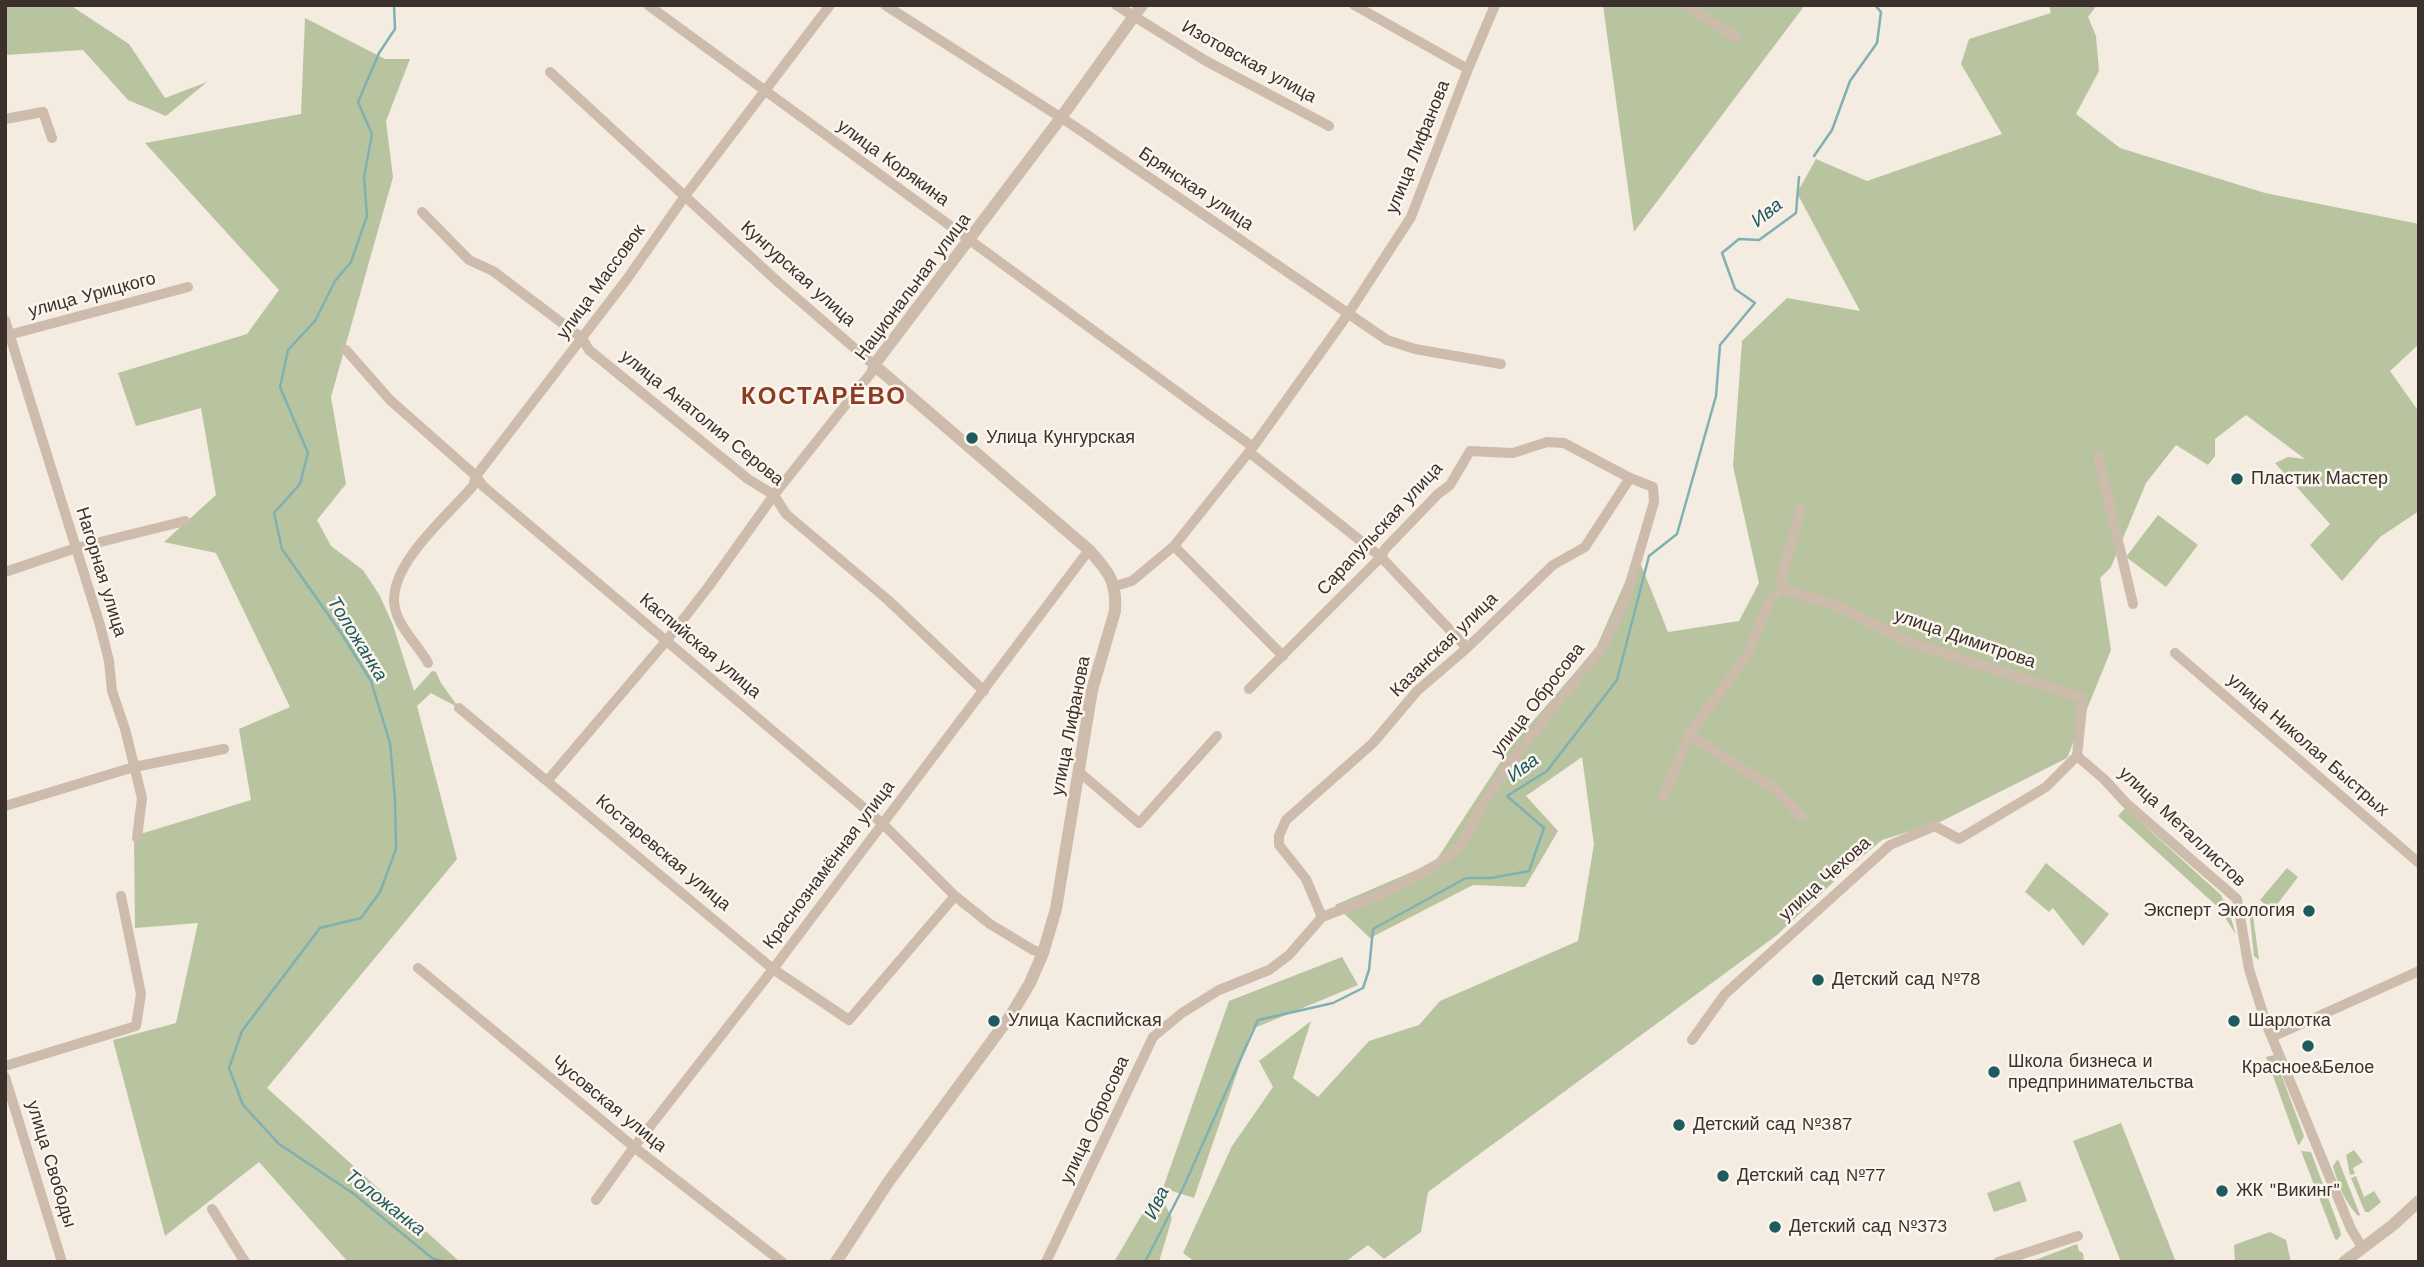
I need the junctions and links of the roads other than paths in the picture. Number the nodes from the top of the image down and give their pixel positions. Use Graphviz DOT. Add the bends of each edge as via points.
graph roads {
  1 [pos="648,5"];
  2 [pos="830,5"];
  3 [pos="886,5"];
  4 [pos="1116,5"];
  5 [pos="1355,5"];
  6 [pos="1495,5"];
  7 [pos="1686,5"];
  8 [pos="1138,10"];
  9 [pos="1737,38"];
  10 [pos="1468,69"];
  11 [pos="550,72"];
  12 [pos="766,92"];
  13 [pos="5,119"];
  14 [pos="1060,119"];
  15 [pos="1329,127"];
  16 [pos="52,138"];
  17 [pos="685,196"];
  18 [pos="422,212"];
  19 [pos="969,241"];
  20 [pos="188,287"];
  21 [pos="1348,314"];
  22 [pos="5,320"];
  23 [pos="8,336"];
  24 [pos="582,338"];
  25 [pos="346,350"];
  26 [pos="1501,363"];
  27 [pos="874,365"];
  28 [pos="1251,449"];
  29 [pos="2098,456"];
  30 [pos="476,476"];
  31 [pos="1630,478"];
  32 [pos="774,495"];
  33 [pos="1801,509"];
  34 [pos="185,521"];
  35 [pos="1174,546"];
  36 [pos="76,548"];
  37 [pos="1088,550"];
  38 [pos="1381,556"];
  39 [pos="5,572"];
  40 [pos="1115,586"];
  41 [pos="1782,589"];
  42 [pos="2133,604"];
  43 [pos="667,640"];
  44 [pos="1467,648"];
  45 [pos="2175,653"];
  46 [pos="1283,656"];
  47 [pos="428,663"];
  48 [pos="1249,689"];
  49 [pos="984,691"];
  50 [pos="459,708"];
  51 [pos="1689,734"];
  52 [pos="1217,736"];
  53 [pos="224,749"];
  54 [pos="2077,756"];
  55 [pos="134,767"];
  56 [pos="1078,771"];
  57 [pos="548,780"];
  58 [pos="1663,798"];
  59 [pos="5,806"];
  60 [pos="1802,817"];
  61 [pos="882,823"];
  62 [pos="137,838"];
  63 [pos="2419,863"];
  64 [pos="121,896"];
  65 [pos="955,896"];
  66 [pos="1322,917"];
  67 [pos="1043,953"];
  68 [pos="418,968"];
  69 [pos="773,969"];
  70 [pos="2419,971"];
  71 [pos="2272,1037"];
  72 [pos="1692,1040"];
  73 [pos="5,1066"];
  74 [pos="5,1077"];
  75 [pos="634,1147"];
  76 [pos="596,1200"];
  77 [pos="2419,1201"];
  78 [pos="212,1209"];
  79 [pos="2078,1236"];
  80 [pos="2362,1247"];
  81 [pos="62,1262"];
  82 [pos="245,1262"];
  83 [pos="782,1262"];
  84 [pos="836,1262"];
  85 [pos="1046,1262"];
  86 [pos="1998,1262"];
  87 [pos="2344,1262"];
  1 -- 12 [label="street, улица Корякина"];
  2 -- 12 [label="street, улица Массовок"];
  3 -- 14 [label="street, Брянская улица"];
  4 -- 8 [label="street, Изотовская улица"];
  5 -- 10 [label="street"];
  6 -- 10 [label="street, улица Лифанова"];
  7 -- 9 [label="street"];
  8 -- 14 [label="street, Национальная улица"];
  8 -- 15 [label="street, Изотовская улица" via="1206,61"];
  10 -- 21 [label="street, улица Лифанова" via="1411,217"];
  11 -- 17 [label="street, Кунгурская улица"];
  12 -- 17 [label="street, улица Массовок"];
  12 -- 19 [label="street, улица Корякина"];
  13 -- 16 [label="street" via="43,112"];
  14 -- 19 [label="street, Национальная улица"];
  14 -- 21 [label="street, Брянская улица"];
  17 -- 24 [label="street, улица Массовок"];
  17 -- 27 [label="street, Кунгурская улица"];
  18 -- 24 [label="street, улица Анатолия Серова" via="468,260 493,271"];
  19 -- 27 [label="street, Национальная улица"];
  19 -- 28 [label="street, улица Корякина"];
  20 -- 23 [label="street, улица Урицкого"];
  21 -- 26 [label="street, Брянская улица" via="1387,340 1415,349"];
  21 -- 28 [label="street, улица Лифанова"];
  22 -- 23 [label="street, Нагорная улица"];
  23 -- 36 [label="street, Нагорная улица"];
  24 -- 30 [label="street, улица Массовок"];
  24 -- 32 [label="street, улица Анатолия Серова" via="589,350 652,402"];
  25 -- 30 [label="street, Каспийская улица" via="390,400"];
  27 -- 32 [label="street, Национальная улица"];
  27 -- 37 [label="street, Кунгурская улица"];
  28 -- 35 [label="street, улица Лифанова"];
  28 -- 38 [label="street, улица Корякина"];
  29 -- 42 [label="street"];
  30 -- 43 [label="street, Каспийская улица"];
  30 -- 47 [label="street, улица Массовок" via="473,486 399,576 394,602 402,626"];
  31 -- 38 [label="street, Сарапульская улица" via="1564,443 1547,442 1513,453 1470,450 1450,485"];
  31 -- 44 [label="street, Казанская улица" via="1585,547 1553,565"];
  31 -- 66 [label="street, улица Обросова" via="1653,487 1654,502 1625,601 1604,645 1516,755 1461,844 1438,864 1382,894"];
  32 -- 43 [label="street, Национальная улица"];
  32 -- 49 [label="street, улица Анатолия Серова" via="786,514 888,600"];
  33 -- 41 [label="street"];
  34 -- 36 [label="street"];
  35 -- 40 [label="street, улица Лифанова" via="1132,581"];
  35 -- 46 [label="street"];
  36 -- 39 [label="street"];
  36 -- 55 [label="street, Нагорная улица"];
  37 -- 40 [label="street, Кунгурская улица"];
  37 -- 49 [label="street, Краснознамённая улица"];
  38 -- 44 [label="street, улица Корякина"];
  38 -- 46 [label="street, Сарапульская улица"];
  40 -- 56 [label="street, улица Лифанова" via="1115,611 1092,690"];
  41 -- 51 [label="street" via="1769,601 1748,653"];
  41 -- 54 [label="street, улица Димитрова" via="1838,606 1909,642 2083,698"];
  43 -- 57 [label="street, Национальная улица"];
  43 -- 61 [label="street, Каспийская улица"];
  44 -- 66 [label="street, Казанская улица" via="1417,691 1373,743 1286,820 1279,845 1306,879"];
  45 -- 63 [label="street, улица Николая Быстрых"];
  46 -- 48 [label="street, Сарапульская улица"];
  49 -- 61 [label="street, Краснознамённая улица"];
  50 -- 57 [label="street, Костаревская улица"];
  51 -- 58 [label="street"];
  51 -- 60 [label="street" via="1775,789"];
  52 -- 56 [label="street" via="1139,823"];
  53 -- 55 [label="street"];
  54 -- 71 [label="street, улица Металлистов" via="2237,899 2249,969"];
  54 -- 72 [label="street, улица Чехова" via="2046,787 1959,839 1935,826 1890,845 1725,994"];
  55 -- 59 [label="street"];
  55 -- 62 [label="street, Нагорная улица" via="142,798"];
  56 -- 67 [label="street, улица Лифанова" via="1056,909"];
  57 -- 69 [label="street, Костаревская улица"];
  61 -- 65 [label="street, Каспийская улица"];
  61 -- 69 [label="street, Краснознамённая улица"];
  64 -- 73 [label="street" via="141,994 136,1026"];
  65 -- 67 [label="street, Каспийская улица" via="990,924"];
  65 -- 69 [label="street, Костаревская улица" via="849,1020"];
  66 -- 85 [label="street, улица Обросова" via="1289,955 1269,970 1219,990 1153,1037"];
  67 -- 84 [label="street, улица Лифанова" via="1012,1015 889,1181"];
  68 -- 75 [label="street, Чусовская улица"];
  69 -- 75 [label="street, Краснознамённая улица"];
  70 -- 71 [label="street"];
  71 -- 80 [label="street, улица Металлистов"];
  74 -- 81 [label="street, улица Свободы"];
  75 -- 76 [label="street, Краснознамённая улица"];
  75 -- 83 [label="street, Чусовская улица"];
  77 -- 80 [label="street"];
  78 -- 82 [label="street"];
  79 -- 86 [label="street"];
  80 -- 87 [label="street"];
}
